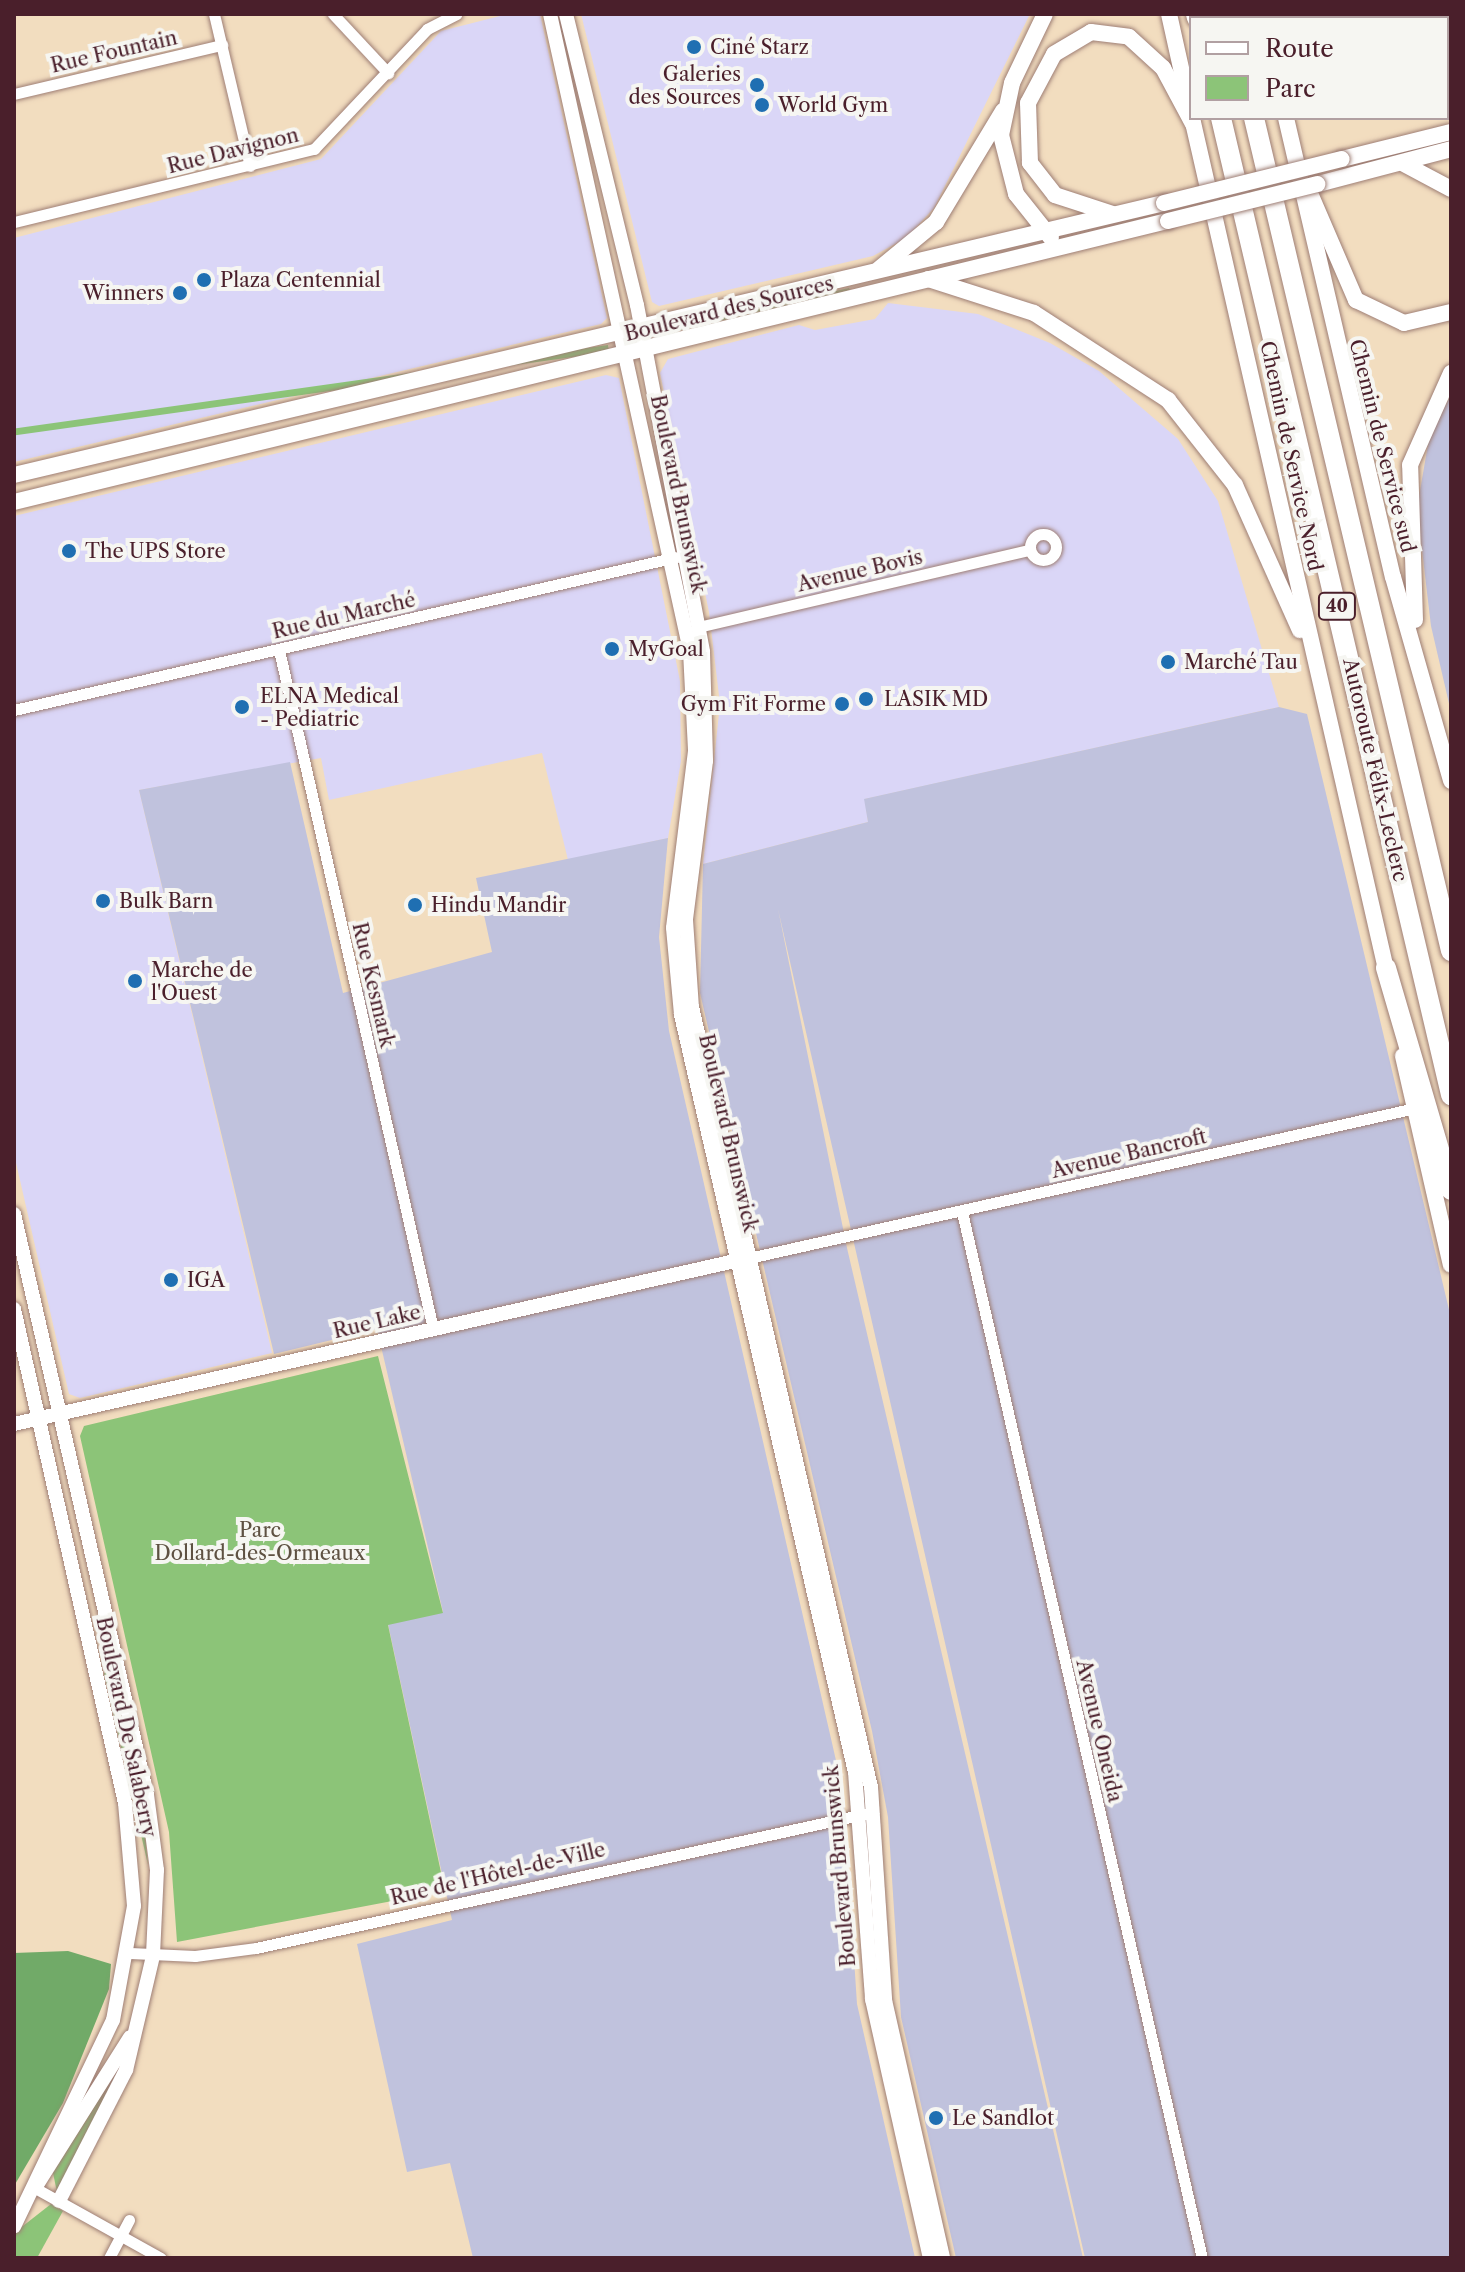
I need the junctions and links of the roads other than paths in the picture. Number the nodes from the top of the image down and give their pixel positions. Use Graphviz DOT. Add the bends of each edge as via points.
graph roads {
  1 [pos="214,14"];
  2 [pos="333,14"];
  3 [pos="456,14"];
  4 [pos="550,14"];
  5 [pos="566,14"];
  6 [pos="1045,14"];
  7 [pos="1169,14"];
  8 [pos="222,45"];
  9 [pos="388,73"];
  10 [pos="14,94"];
  11 [pos="1189,104"];
  12 [pos="1003,111"];
  13 [pos="1189,113"];
  14 [pos="1192,120"];
  15 [pos="1221,120"];
  16 [pos="1254,120"];
  17 [pos="1286,120"];
  18 [pos="1449,139"];
  19 [pos="1297,162"];
  20 [pos="1404,164"];
  21 [pos="250,166"];
  22 [pos="1451,189"];
  23 [pos="1115,214"];
  24 [pos="14,222"];
  25 [pos="1044,232"];
  26 [pos="1062,247"];
  27 [pos="879,269"];
  28 [pos="928,279"];
  29 [pos="1451,312"];
  30 [pos="641,327"];
  31 [pos="625,331"];
  32 [pos="637,353"];
  33 [pos="1451,373"];
  34 [pos="14,475"];
  35 [pos="14,502"];
  36 [pos="1030,550"];
  37 [pos="676,557"];
  38 [pos="698,627"];
  39 [pos="1417,641"];
  40 [pos="279,650"];
  41 [pos="1313,661"];
  42 [pos="14,710"];
  43 [pos="1451,781"];
  44 [pos="1451,951"];
  45 [pos="1386,968"];
  46 [pos="1451,1095"];
  47 [pos="1415,1108"];
  48 [pos="1451,1190"];
  49 [pos="962,1212"];
  50 [pos="14,1214"];
  51 [pos="743,1259"];
  52 [pos="1451,1265"];
  53 [pos="14,1309"];
  54 [pos="433,1329"];
  55 [pos="60,1415"];
  56 [pos="38,1420"];
  57 [pos="14,1424"];
  58 [pos="866,1812"];
  59 [pos="130,1953"];
  60 [pos="153,1956"];
  61 [pos="137,2026"];
  62 [pos="35,2188"];
  63 [pos="59,2201"];
  64 [pos="129,2220"];
  65 [pos="14,2227"];
  66 [pos="122,2234"];
  67 [pos="109,2258"];
  68 [pos="161,2258"];
  69 [pos="930,2258"];
  70 [pos="943,2258"];
  71 [pos="1202,2258"];
  1 -- 8 [label="street"];
  2 -- 9 [label="street"];
  3 -- 9 [label="street, Rue Davignon" via="430,26"];
  4 -- 31 [label="street, Boulevard Brunswick"];
  5 -- 30 [label="street, Boulevard Brunswick"];
  6 -- 12 [label="main road"];
  7 -- 11 [label="main road, Chemin de Service Nord"];
  8 -- 10 [label="street, Rue Fountain"];
  8 -- 21 [label="street"];
  9 -- 21 [label="street, Rue Davignon" via="320,145"];
  12 -- 25 [label="main road" via="1007,171"];
  12 -- 27 [label="main road" via="936,222"];
  13 -- 23 [label="main road" via="1163,68 1129,37 1091,32 1054,54 1028,103 1030,163 1061,198"];
  14 -- 41 [label="main road, Chemin de Service Nord"];
  15 -- 46 [label="highway, Autoroute Félix-Leclerc / 40"];
  16 -- 44 [label="highway, Autoroute Félix-Leclerc / 40"];
  17 -- 19 [label="main road, Chemin de Service sud"];
  18 -- 20 [label="main road, Boulevard des Sources"];
  18 -- 23 [label="main road, Boulevard des Sources, bridge"];
  19 -- 29 [label="main road" via="1356,300 1404,323"];
  19 -- 39 [label="main road, Chemin de Service sud" via="1390,562"];
  20 -- 22 [label="main road"];
  20 -- 26 [label="main road, Boulevard des Sources, bridge"];
  21 -- 24 [label="street, Rue Davignon"];
  23 -- 25 [label="main road, Boulevard des Sources"];
  25 -- 26 [label="main road"];
  25 -- 27 [label="main road, Boulevard des Sources"];
  26 -- 28 [label="main road, Boulevard des Sources"];
  27 -- 30 [label="main road, Boulevard des Sources"];
  28 -- 32 [label="main road, Boulevard des Sources"];
  28 -- 41 [label="main road" via="1034,313 1180,411 1244,503"];
  30 -- 31 [label="main road, Boulevard des Sources"];
  30 -- 32 [label="street, Boulevard Brunswick"];
  31 -- 32 [label="street, Boulevard Brunswick"];
  31 -- 34 [label="main road, Boulevard des Sources"];
  32 -- 35 [label="main road, Boulevard des Sources"];
  32 -- 37 [label="street, Boulevard Brunswick"];
  33 -- 39 [label="main road" via="1421,428 1409,477"];
  36 -- 38 [label="street, Avenue Bovis"];
  37 -- 38 [label="street, Boulevard Brunswick"];
  37 -- 40 [label="street, Rue du Marché"];
  37 -- 51 [label="street, Boulevard Brunswick" via="696,720 676,878 675,978"];
  38 -- 51 [label="street, Boulevard Brunswick" via="708,724 687,891 688,979"];
  39 -- 43 [label="main road, Chemin de Service sud"];
  40 -- 42 [label="street, Rue du Marché"];
  40 -- 54 [label="street, Rue Kesmark"];
  41 -- 45 [label="main road, Chemin de Service Nord"];
  45 -- 47 [label="main road, Chemin de Service Nord"];
  45 -- 48 [label="highway"];
  47 -- 49 [label="street, Avenue Bancroft"];
  47 -- 52 [label="main road, Chemin de Service Nord"];
  49 -- 51 [label="street, Avenue Bancroft"];
  49 -- 71 [label="street, Avenue Oneida"];
  50 -- 55 [label="street, Boulevard De Salaberry"];
  51 -- 54 [label="street, Rue Lake"];
  51 -- 58 [label="street, Boulevard Brunswick"];
  53 -- 56 [label="street, Boulevard De Salaberry"];
  54 -- 55 [label="street, Rue Lake"];
  55 -- 56 [label="street, Rue Lake"];
  55 -- 60 [label="street, Boulevard De Salaberry" via="152,1818"];
  56 -- 57 [label="street, Rue Lake"];
  56 -- 59 [label="street, Boulevard De Salaberry" via="127,1817"];
  58 -- 60 [label="street, Rue de l'Hôtel-de-Ville" via="256,1948"];
  58 -- 69 [label="street, Boulevard Brunswick" via="873,2010"];
  58 -- 70 [label="street, Boulevard Brunswick" via="885,2000"];
  59 -- 60 [label="street, Rue de l'Hôtel-de-Ville"];
  59 -- 62 [label="street, Boulevard De Salaberry" via="109,2029"];
  60 -- 61 [label="street, Boulevard De Salaberry"];
  61 -- 62 [label="street, Boulevard De Salaberry"];
  61 -- 63 [label="street, Boulevard De Salaberry" via="121,2082"];
  62 -- 63 [label="street"];
  62 -- 65 [label="street, Boulevard De Salaberry"];
  63 -- 66 [label="street"];
  64 -- 66 [label="street"];
  66 -- 67 [label="street"];
  66 -- 68 [label="street"];
}
